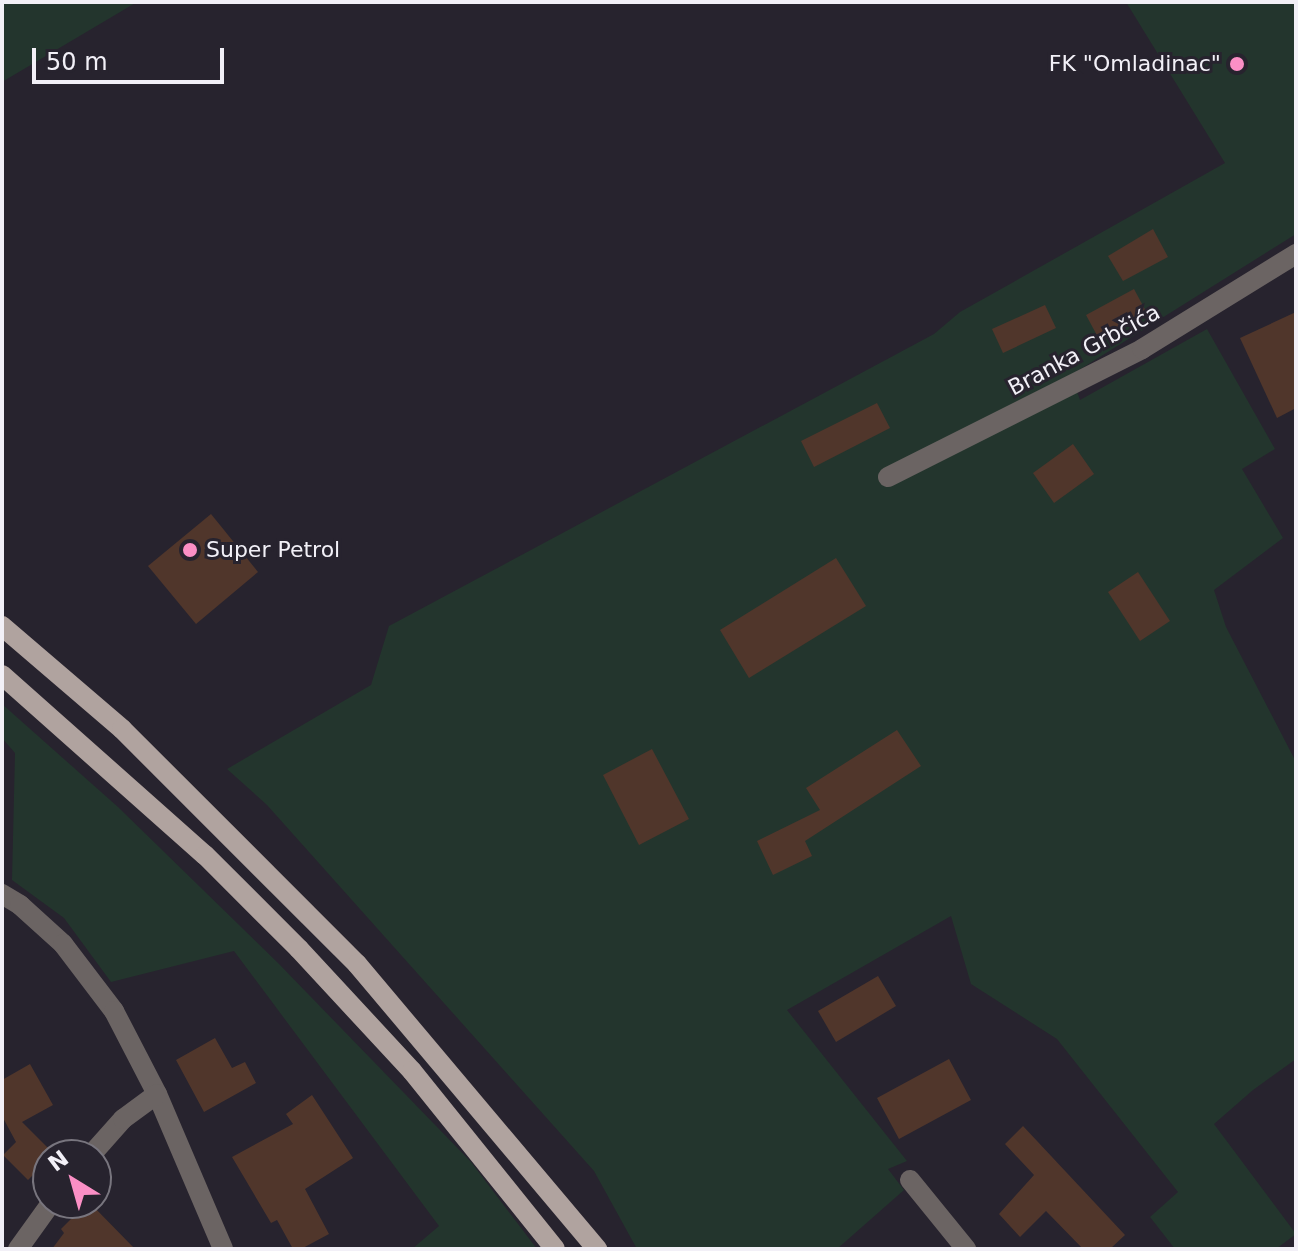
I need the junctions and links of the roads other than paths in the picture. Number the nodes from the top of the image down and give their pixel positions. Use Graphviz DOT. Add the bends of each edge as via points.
graph roads {
  1 [pos="1296,254"];
  2 [pos="888,477"];
  3 [pos="2,626"];
  4 [pos="2,675"];
  5 [pos="2,894"];
  6 [pos="157,1094"];
  7 [pos="105,1139"];
  8 [pos="910,1180"];
  9 [pos="40,1219"];
  10 [pos="18,1249"];
  11 [pos="223,1249"];
  12 [pos="555,1249"];
  13 [pos="597,1249"];
  14 [pos="966,1249"];
  1 -- 2 [label="street, Branka Grbčića" via="1142,349"];
  3 -- 13 [label="main road" via="122,729 357,964"];
  4 -- 12 [label="main road" via="205,855 299,949 412,1071"];
  5 -- 6 [label="street" via="43,924 87,972 133,1044"];
  6 -- 7 [label="street"];
  6 -- 11 [label="street"];
  8 -- 14 [label="street"];
  9 -- 10 [label="street"];
}
